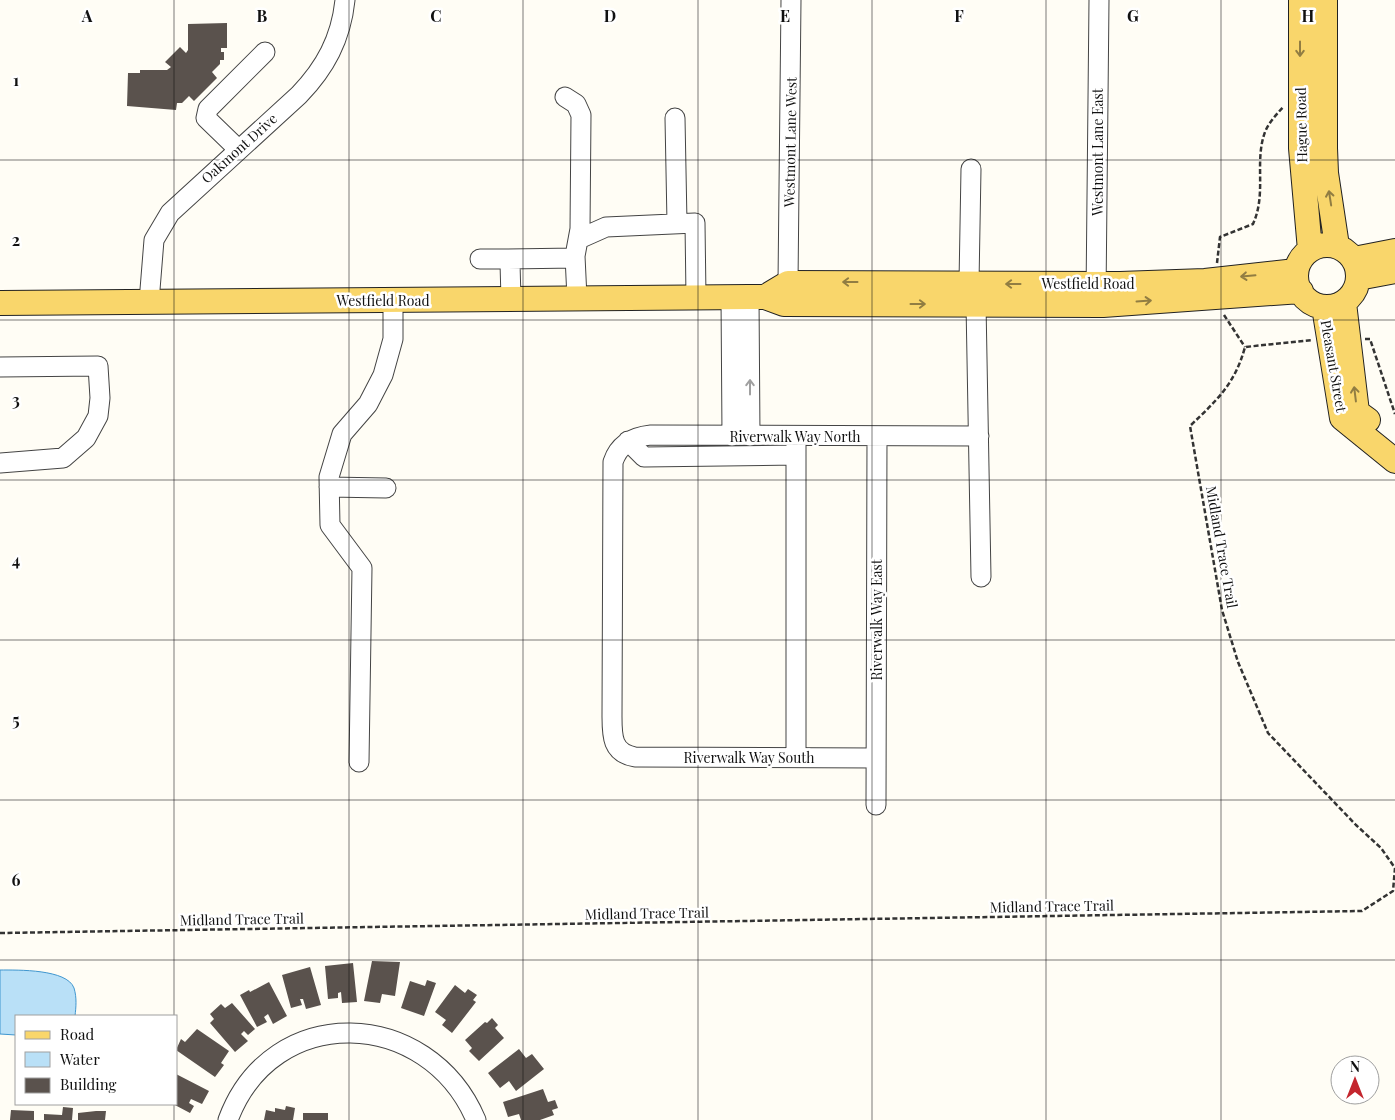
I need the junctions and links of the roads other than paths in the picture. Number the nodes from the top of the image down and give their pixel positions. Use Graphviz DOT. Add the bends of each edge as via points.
graph roads {
  1 [pos="345,0"];
  2 [pos="791,0"];
  3 [pos="1099,0"];
  4 [pos="1300,0"];
  5 [pos="1325,0"];
  6 [pos="265,52"];
  7 [pos="566,97"];
  8 [pos="675,118"];
  9 [pos="238,149"];
  10 [pos="970,169"];
  11 [pos="677,223"];
  12 [pos="579,239"];
  13 [pos="1310,250"];
  14 [pos="1395,251"];
  15 [pos="576,258"];
  16 [pos="480,259"];
  17 [pos="504,259"];
  18 [pos="1350,261"];
  19 [pos="1395,271"];
  20 [pos="1298,281"];
  21 [pos="788,283"];
  22 [pos="972,294"];
  23 [pos="1096,294"];
  24 [pos="696,297"];
  25 [pos="749,297"];
  26 [pos="577,298"];
  27 [pos="511,299"];
  28 [pos="393,300"];
  29 [pos="149,302"];
  30 [pos="0,303"];
  31 [pos="1334,305"];
  32 [pos="0,368"];
  33 [pos="700,436"];
  34 [pos="741,436"];
  35 [pos="796,436"];
  36 [pos="877,436"];
  37 [pos="979,436"];
  38 [pos="1395,442"];
  39 [pos="622,447"];
  40 [pos="796,455"];
  41 [pos="700,456"];
  42 [pos="1395,461"];
  43 [pos="0,463"];
  44 [pos="329,487"];
  45 [pos="386,488"];
  46 [pos="981,577"];
  47 [pos="796,757"];
  48 [pos="876,758"];
  49 [pos="359,762"];
  50 [pos="876,805"];
  51 [pos="228,1120"];
  52 [pos="476,1120"];
  1 -- 9 [label="street, Oakmont Drive" via="336,42 328,61 299,96"];
  2 -- 21 [label="street, Westmont Lane West"];
  3 -- 23 [label="street, Westmont Lane East"];
  4 -- 13 [label="main road, Hague Road, one-way" via="1301,148"];
  18 -- 5 [label="main road, Hague Road, one-way" via="1326,173"];
  6 -- 9 [label="street" via="208,109 206,118"];
  7 -- 12 [label="street" via="576,104 581,115"];
  8 -- 11 [label="street"];
  9 -- 29 [label="street, Oakmont Drive" via="182,199 160,227 152,252"];
  10 -- 22 [label="street"];
  11 -- 12 [label="street" via="606,227"];
  11 -- 24 [label="street" via="694,223"];
  12 -- 15 [label="street"];
  13 -- 18 [label="main road" via="1323,245"];
  13 -- 20 [label="main road" via="1304,256"];
  14 -- 18 [label="main road"];
  15 -- 17 [label="street"];
  15 -- 26 [label="street"];
  16 -- 17 [label="street"];
  17 -- 27 [label="street" via="510,263"];
  18 -- 19 [label="main road"];
  18 -- 31 [label="main road" via="1353,294"];
  20 -- 23 [label="main road, Westfield Road" via="1205,281"];
  20 -- 31 [label="main road" via="1312,303"];
  22 -- 21 [label="main road, Westfield Road, one-way"];
  21 -- 25 [label="main road"];
  22 -- 23 [label="main road, Westfield Road"];
  25 -- 22 [label="main road, Westfield Road, one-way" via="784,304"];
  22 -- 37 [label="street"];
  24 -- 25 [label="main road, Westfield Road"];
  24 -- 26 [label="main road, Westfield Road"];
  25 -- 34 [label="street"];
  26 -- 27 [label="main road, Westfield Road"];
  27 -- 28 [label="main road, Westfield Road"];
  28 -- 29 [label="main road, Westfield Road"];
  28 -- 44 [label="street" via="393,339 383,375 368,404 342,434"];
  29 -- 30 [label="main road, Westfield Road"];
  38 -- 31 [label="main road, Pleasant Street, one-way" via="1357,412"];
  31 -- 42 [label="main road, Pleasant Street" via="1342,418"];
  32 -- 43 [label="street" via="98,366 100,398 98,416 86,438 63,458"];
  33 -- 34 [label="street, Riverwalk Way North"];
  33 -- 39 [label="street, Riverwalk Way North" via="646,436"];
  33 -- 41 [label="street"];
  34 -- 35 [label="street, Riverwalk Way North"];
  35 -- 36 [label="street, Riverwalk Way North"];
  35 -- 40 [label="street"];
  36 -- 37 [label="street, Riverwalk Way North"];
  36 -- 48 [label="street, Riverwalk Way East"];
  37 -- 46 [label="street"];
  39 -- 41 [label="street" via="644,457"];
  39 -- 47 [label="street, Riverwalk Way South" via="611,472 612,738 616,747 622,753 644,757"];
  40 -- 41 [label="street"];
  40 -- 47 [label="street"];
  44 -- 45 [label="street"];
  44 -- 49 [label="street" via="330,525 362,568"];
  47 -- 48 [label="street, Riverwalk Way South"];
  48 -- 50 [label="street, Riverwalk Way East"];
  51 -- 52 [label="street" via="243,1088 277,1055 306,1040 344,1032 388,1038 426,1056 458,1087"];
}
